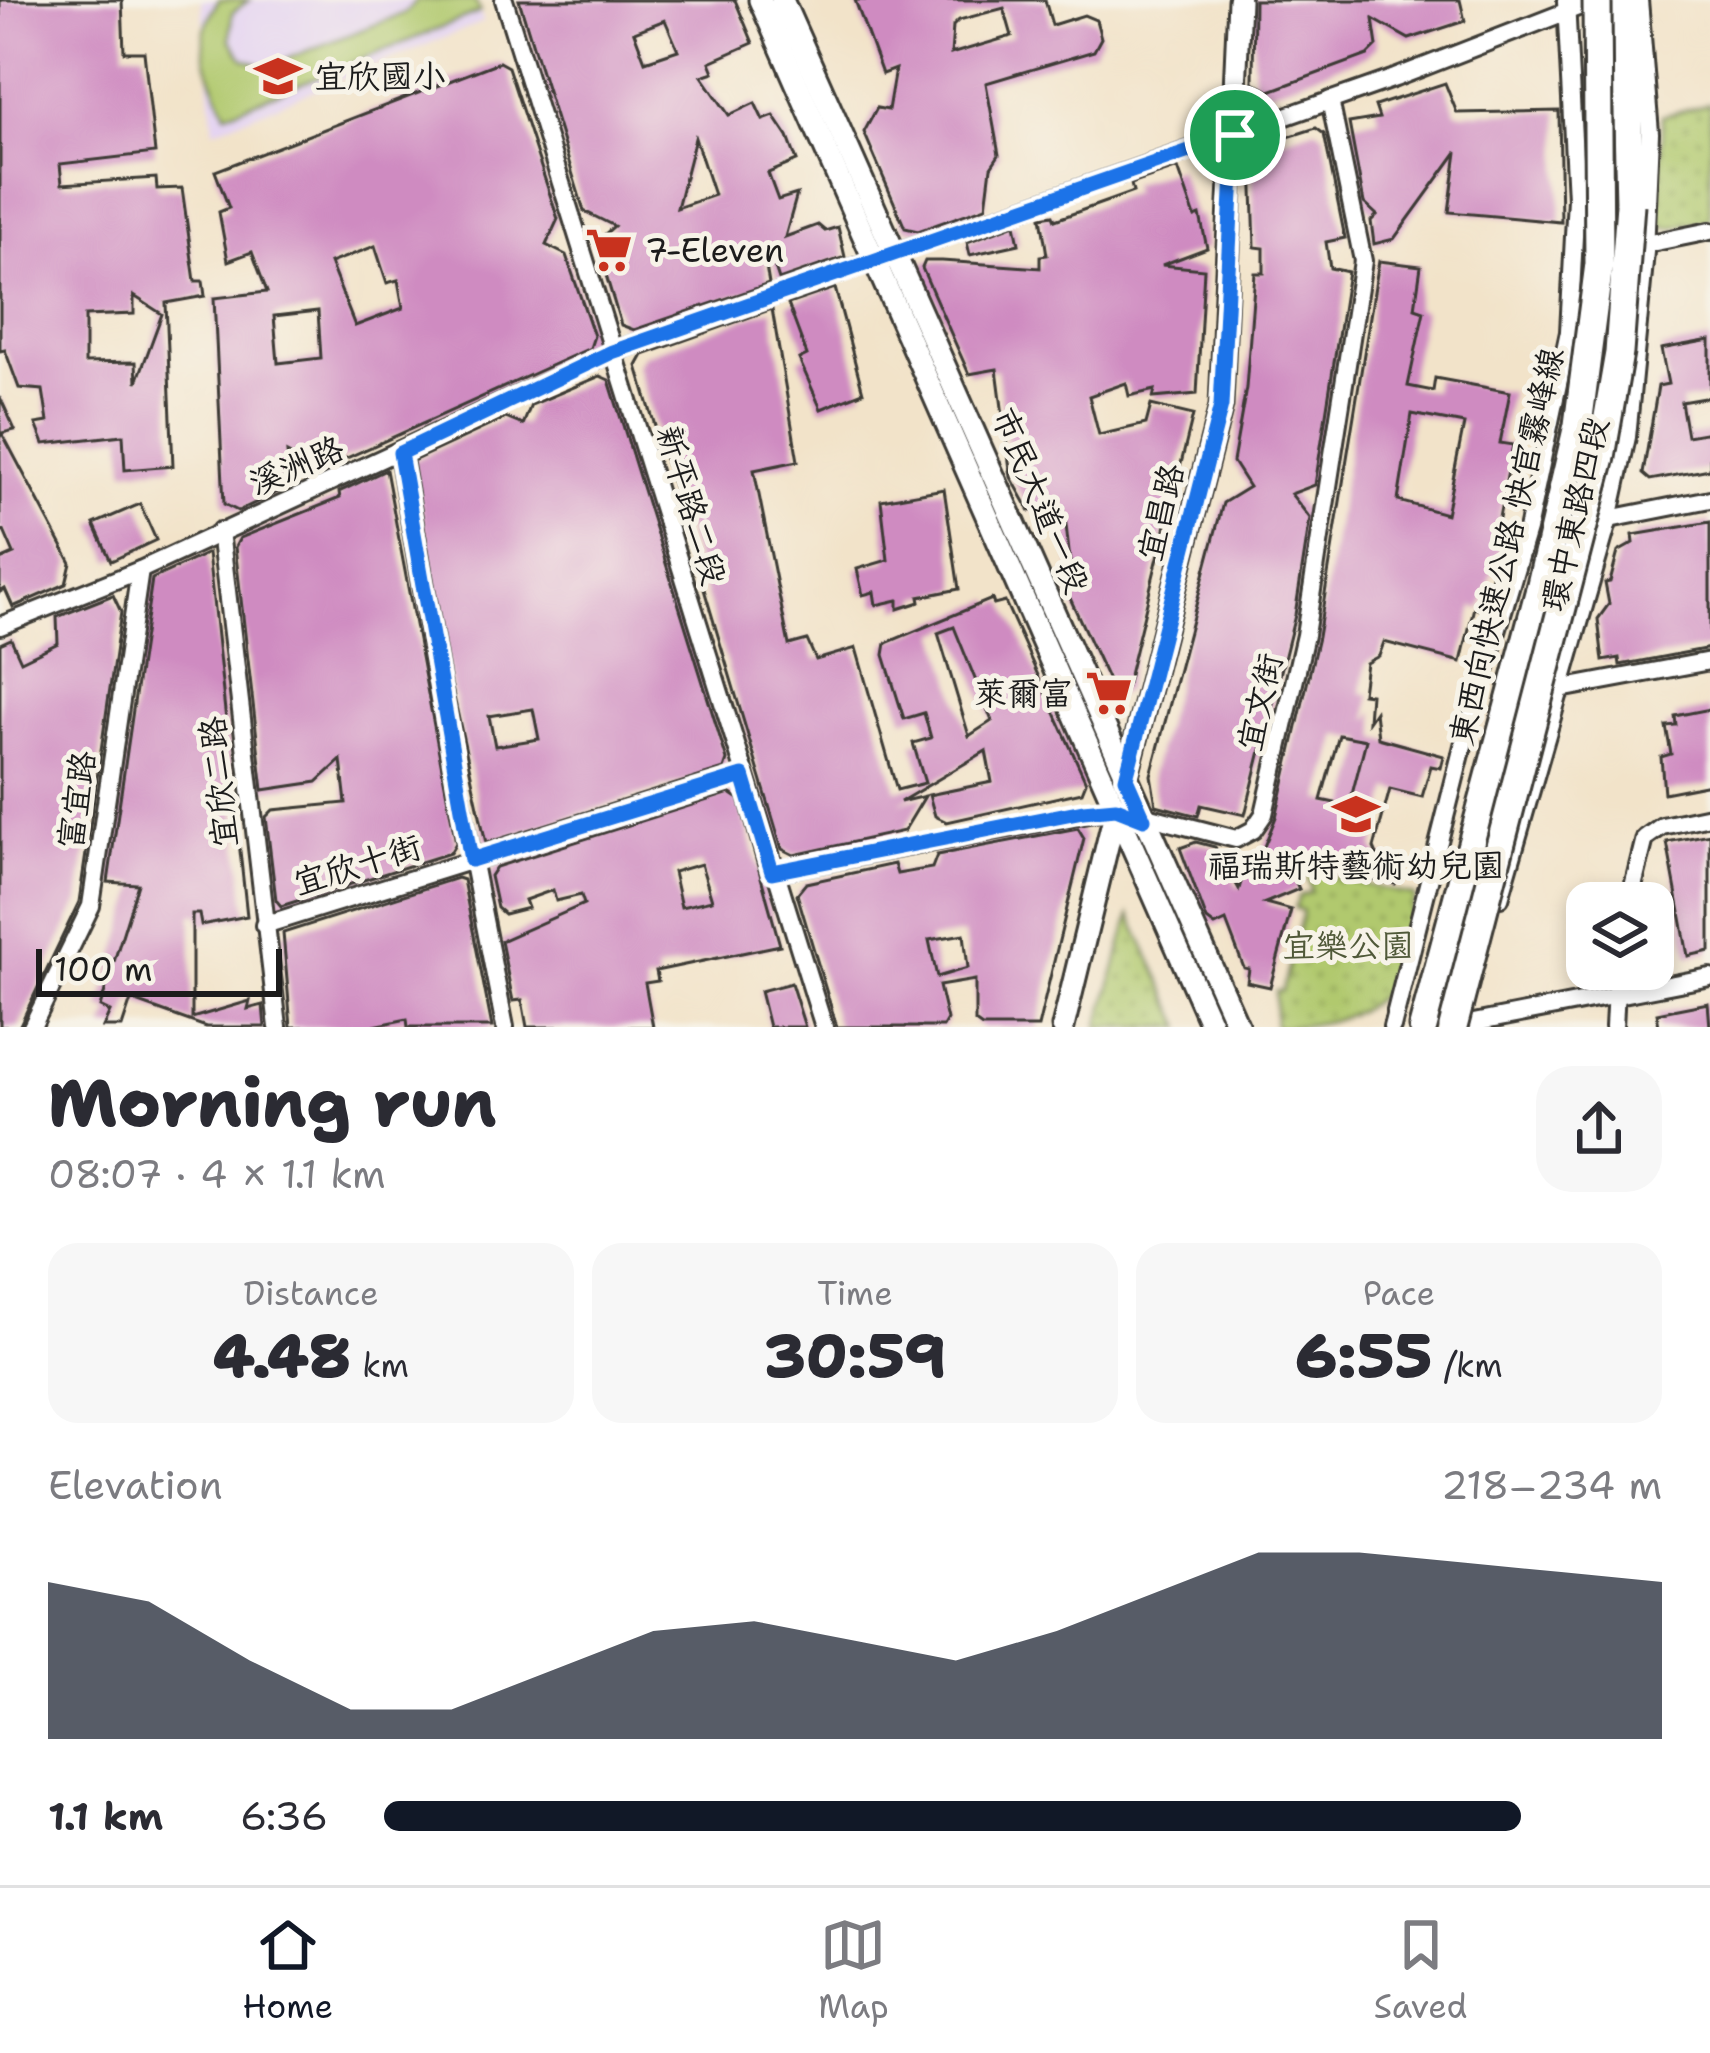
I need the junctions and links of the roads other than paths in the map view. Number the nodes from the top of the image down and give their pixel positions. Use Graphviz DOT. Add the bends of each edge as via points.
graph roads {
  1 [pos="504,0"];
  2 [pos="760,0"];
  3 [pos="782,0"];
  4 [pos="1239,0"];
  5 [pos="1596,0"];
  6 [pos="1625,0"];
  7 [pos="1639,0"];
  8 [pos="1567,5"];
  9 [pos="1330,100"];
  10 [pos="1235,135"];
  11 [pos="1710,231"];
  12 [pos="1646,244"];
  13 [pos="887,258"];
  14 [pos="612,352"];
  15 [pos="400,453"];
  16 [pos="1710,499"];
  17 [pos="1609,519"];
  18 [pos="1527,530"];
  19 [pos="220,531"];
  20 [pos="140,570"];
  21 [pos="0,626"];
  22 [pos="1710,661"];
  23 [pos="1560,689"];
  24 [pos="743,776"];
  25 [pos="1126,778"];
  26 [pos="1116,808"];
  27 [pos="1710,816"];
  28 [pos="1144,819"];
  29 [pos="471,860"];
  30 [pos="772,872"];
  31 [pos="1634,882"];
  32 [pos="264,925"];
  33 [pos="1710,977"];
  34 [pos="1613,990"];
  35 [pos="1612,996"];
  36 [pos="1458,1026"];
  37 [pos="32,1027"];
  38 [pos="278,1027"];
  39 [pos="505,1027"];
  40 [pos="824,1027"];
  41 [pos="1063,1027"];
  42 [pos="1211,1027"];
  43 [pos="1238,1027"];
  44 [pos="1392,1027"];
  45 [pos="1423,1027"];
  46 [pos="1614,1027"];
  1 -- 14 [label="street, 新平路二段"];
  2 -- 13 [label="street, 市民大道一段"];
  3 -- 13 [label="street, 市民大道一段"];
  4 -- 10 [label="street, 宜昌路"];
  5 -- 8 [label="street, 溪洲路"];
  5 -- 45 [label="highway, 東西向快速公路 快官霧峰線, bridge" via="1599,264 1578,425"];
  6 -- 36 [label="highway, 東西向快速公路 快官霧峰線, bridge" via="1630,204 1619,353 1601,457"];
  7 -- 12 [label="street, 環中東路四段" via="1650,133"];
  8 -- 9 [label="street, 溪洲路"];
  8 -- 18 [label="street, 環中東路四段" via="1576,198 1569,332"];
  9 -- 10 [label="street, 溪洲路"];
  9 -- 28 [label="street, 宜文街" via="1363,261 1305,635 1264,814 1236,839"];
  10 -- 13 [label="street, 溪洲路"];
  10 -- 25 [label="street, 宜昌路" via="1221,406"];
  11 -- 12 [label="street"];
  12 -- 17 [label="street, 環中東路四段" via="1627,437"];
  13 -- 14 [label="street, 溪洲路"];
  13 -- 25 [label="street, 市民大道一段"];
  13 -- 26 [label="street, 市民大道一段"];
  14 -- 15 [label="street, 溪洲路"];
  14 -- 24 [label="street, 新平路二段"];
  15 -- 19 [label="street, 溪洲路"];
  15 -- 29 [label="street"];
  16 -- 17 [label="street"];
  17 -- 18 [label="street"];
  17 -- 23 [label="street, 環中東路四段"];
  18 -- 44 [label="street, 環中東路四段"];
  19 -- 20 [label="street, 溪洲路"];
  19 -- 32 [label="street, 宜欣二路"];
  20 -- 21 [label="street, 溪洲路"];
  20 -- 37 [label="street, 富宜路" via="91,905"];
  22 -- 23 [label="street"];
  23 -- 36 [label="street, 環中東路四段"];
  24 -- 29 [label="street, 宜欣十街"];
  24 -- 30 [label="street, 新平路二段"];
  25 -- 26 [label="street, 宜昌路"];
  25 -- 28 [label="street, 市民大道一段"];
  26 -- 28 [label="street, 宜文街"];
  26 -- 30 [label="street"];
  26 -- 41 [label="street, 宜昌路"];
  26 -- 42 [label="street, 市民大道一段"];
  27 -- 31 [label="street" via="1645,838"];
  28 -- 43 [label="street, 市民大道一段"];
  29 -- 32 [label="street, 宜欣十街"];
  29 -- 39 [label="street"];
  30 -- 40 [label="street, 新平路二段"];
  32 -- 38 [label="street, 宜欣二路"];
  33 -- 35 [label="street"];
  34 -- 35 [label="street"];
  35 -- 36 [label="street"];
  35 -- 46 [label="street"];
}
